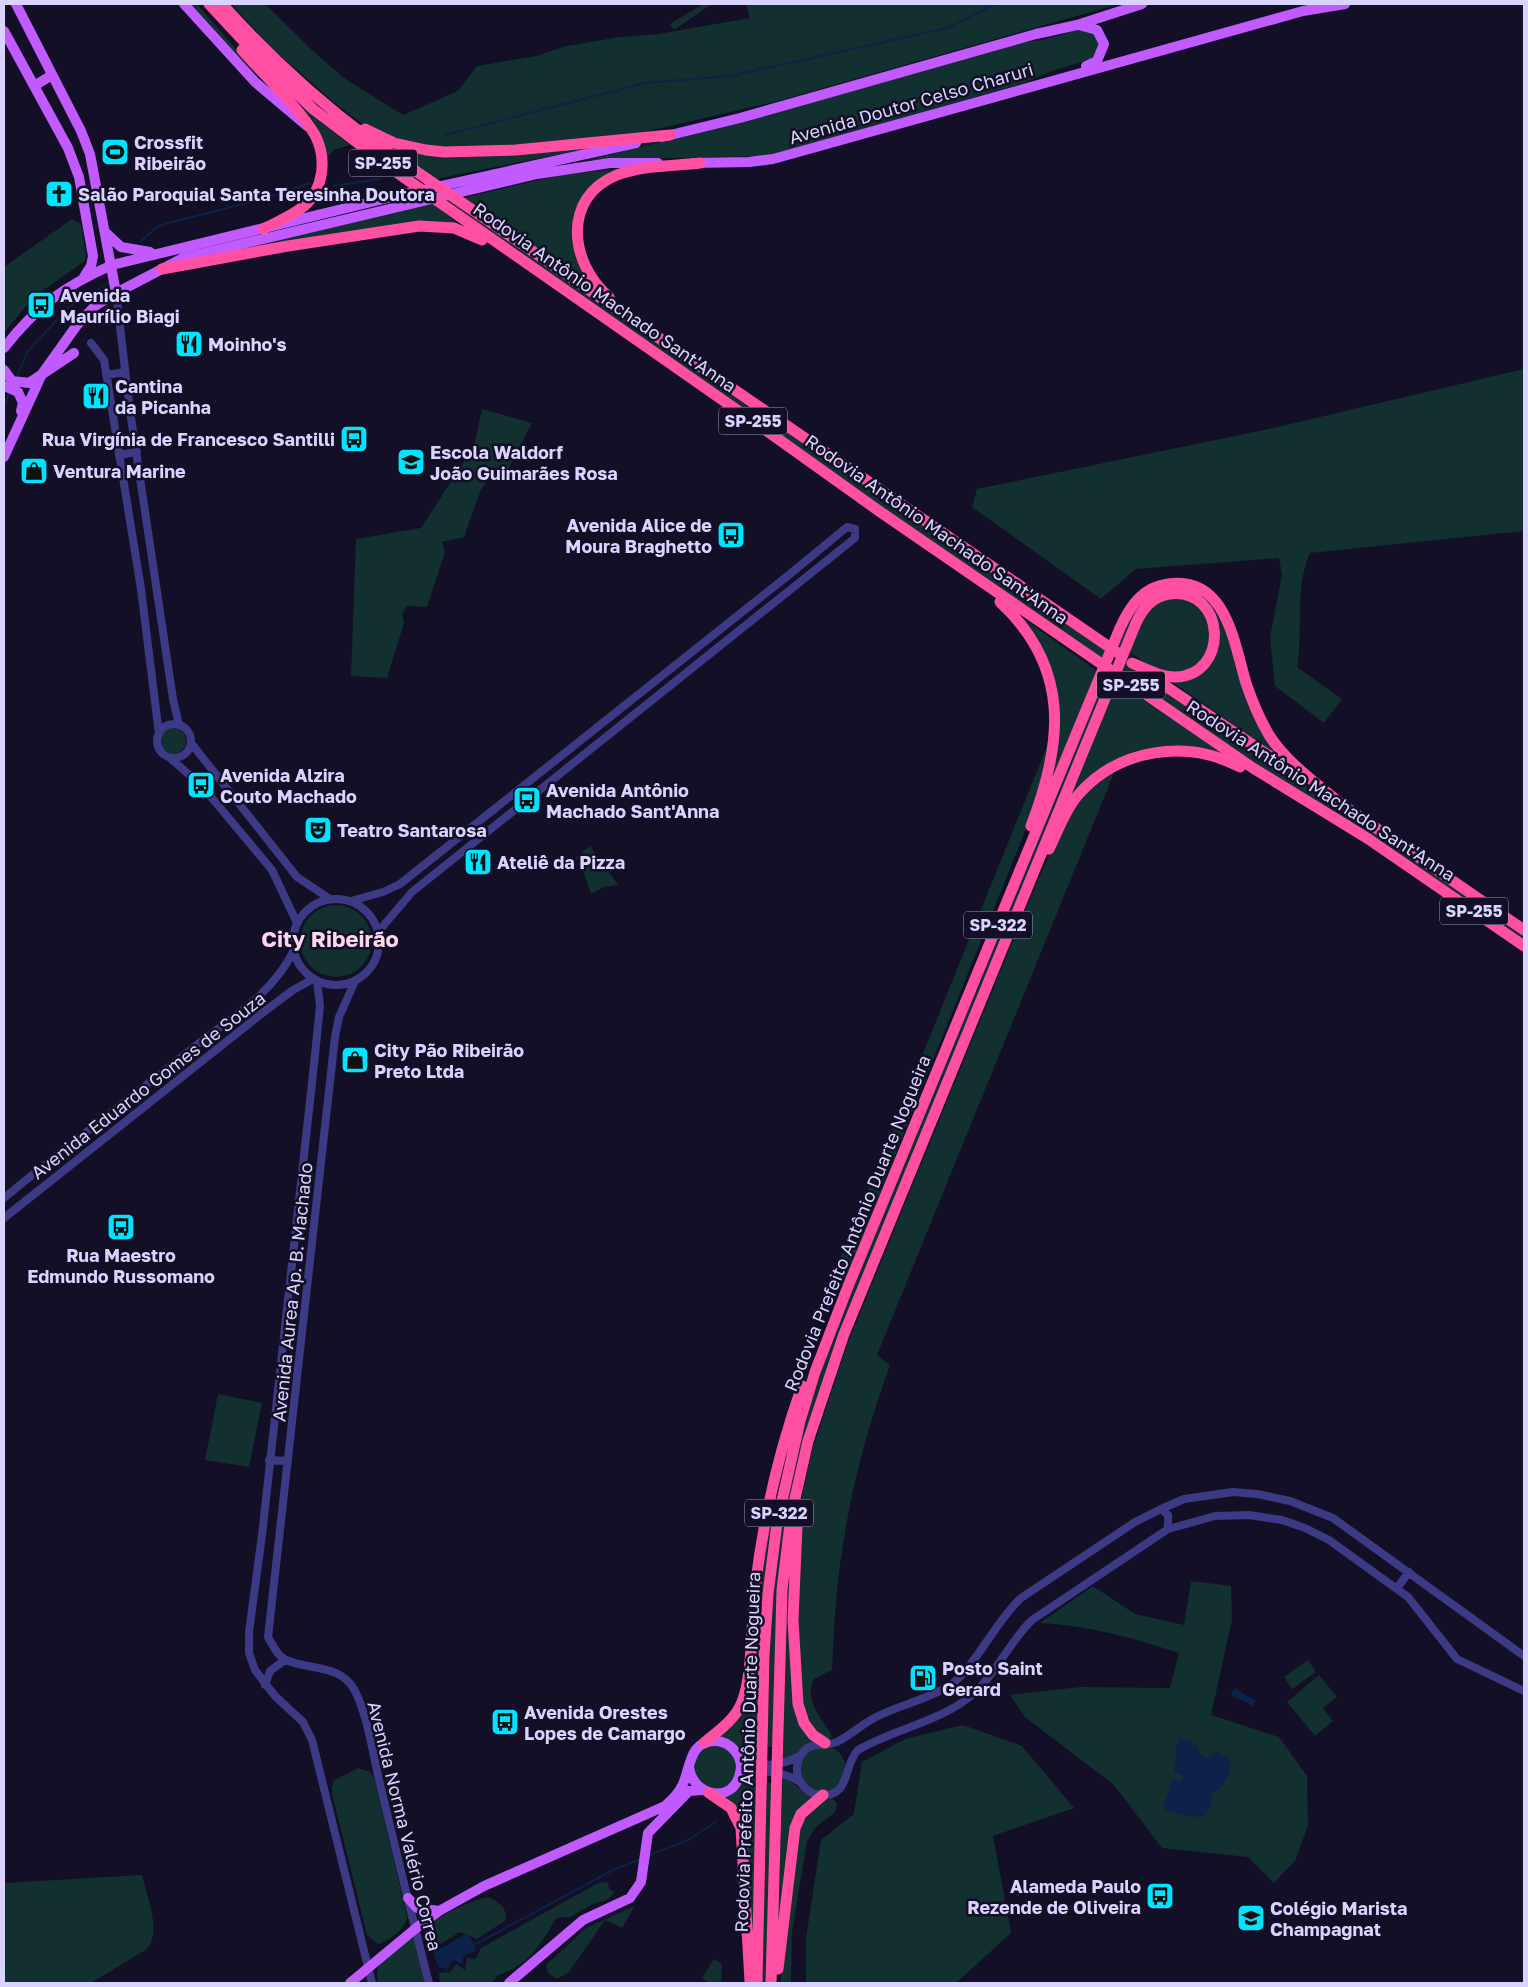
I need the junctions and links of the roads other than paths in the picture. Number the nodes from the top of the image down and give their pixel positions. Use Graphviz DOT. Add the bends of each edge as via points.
graph roads {
  1 [pos="16,4"];
  2 [pos="184,4"];
  3 [pos="207,4"];
  4 [pos="222,4"];
  5 [pos="1142,4"];
  6 [pos="1291,4"];
  7 [pos="1345,4"];
  8 [pos="1303,11"];
  9 [pos="1076,25"];
  10 [pos="4,31"];
  11 [pos="52,75"];
  12 [pos="34,86"];
  13 [pos="312,92"];
  14 [pos="1004,93"];
  15 [pos="73,115"];
  16 [pos="56,123"];
  17 [pos="310,128"];
  18 [pos="670,135"];
  19 [pos="700,163"];
  20 [pos="264,229"];
  21 [pos="106,232"];
  22 [pos="159,252"];
  23 [pos="112,265"];
  24 [pos="162,269"];
  25 [pos="83,277"];
  26 [pos="116,293"];
  27 [pos="578,299"];
  28 [pos="91,343"];
  29 [pos="4,348"];
  30 [pos="74,353"];
  31 [pos="692,360"];
  32 [pos="4,372"];
  33 [pos="125,372"];
  34 [pos="42,374"];
  35 [pos="106,375"];
  36 [pos="4,386"];
  37 [pos="20,388"];
  38 [pos="19,422"];
  39 [pos="137,452"];
  40 [pos="119,454"];
  41 [pos="4,457"];
  42 [pos="821,549"];
  43 [pos="934,549"];
  44 [pos="829,560"];
  45 [pos="156,587"];
  46 [pos="141,589"];
  47 [pos="707,640"];
  48 [pos="715,651"];
  49 [pos="1132,663"];
  50 [pos="180,725"];
  51 [pos="158,734"];
  52 [pos="190,743"];
  53 [pos="170,758"];
  54 [pos="551,765"];
  55 [pos="558,775"];
  56 [pos="1340,803"];
  57 [pos="1330,816"];
  58 [pos="257,825"];
  59 [pos="243,836"];
  60 [pos="442,851"];
  61 [pos="449,862"];
  62 [pos="330,899"];
  63 [pos="351,901"];
  64 [pos="297,923"];
  65 [pos="1524,930"];
  66 [pos="378,932"];
  67 [pos="1006,939"];
  68 [pos="1524,946"];
  69 [pos="294,950"];
  70 [pos="315,980"];
  71 [pos="355,981"];
  72 [pos="964,1003"];
  73 [pos="224,1026"];
  74 [pos="232,1036"];
  75 [pos="312,1083"];
  76 [pos="329,1085"];
  77 [pos="116,1111"];
  78 [pos="125,1122"];
  79 [pos="4,1198"];
  80 [pos="4,1218"];
  81 [pos="293,1261"];
  82 [pos="309,1263"];
  83 [pos="847,1289"];
  84 [pos="808,1441"];
  85 [pos="270,1460"];
  86 [pos="288,1462"];
  87 [pos="1160,1509"];
  88 [pos="1168,1529"];
  89 [pos="262,1535"];
  90 [pos="280,1537"];
  91 [pos="1409,1572"];
  92 [pos="1396,1588"];
  93 [pos="1524,1656"];
  94 [pos="285,1660"];
  95 [pos="265,1685"];
  96 [pos="1524,1691"];
  97 [pos="704,1744"];
  98 [pos="827,1744"];
  99 [pos="801,1755"];
  100 [pos="739,1758"];
  101 [pos="689,1767"];
  102 [pos="800,1782"];
  103 [pos="734,1785"];
  104 [pos="705,1791"];
  105 [pos="823,1796"];
  106 [pos="408,1898"];
  107 [pos="440,1911"];
  108 [pos="415,1928"];
  109 [pos="369,1970"];
  110 [pos="350,1983"];
  111 [pos="372,1983"];
  112 [pos="428,1983"];
  113 [pos="509,1983"];
  114 [pos="751,1983"];
  115 [pos="757,1983"];
  116 [pos="772,1983"];
  117 [pos="777,1983"];
  1 -- 11 [label="main road"];
  2 -- 17 [label="main road" via="255,82"];
  3 -- 17 [label="highway"];
  3 -- 27 [label="highway, Rodovia Antônio Machado Sant'Anna / SP-255" via="314,109 344,134"];
  4 -- 13 [label="highway, Rodovia Antônio Machado Sant'Anna / SP-255"];
  5 -- 9 [label="main road, Avenida Doutor Celso Charuri"];
  6 -- 8 [label="main road"];
  7 -- 8 [label="main road, Avenida Doutor Celso Charuri"];
  8 -- 14 [label="main road, Avenida Doutor Celso Charuri"];
  9 -- 14 [label="main road" via="1092,27 1103,39 1103,49 1097,61"];
  9 -- 18 [label="main road, Avenida Doutor Celso Charuri"];
  10 -- 12 [label="main road"];
  11 -- 12 [label="main road"];
  11 -- 15 [label="main road"];
  12 -- 16 [label="main road"];
  13 -- 18 [label="highway" via="378,136 426,150 516,150"];
  13 -- 31 [label="highway, Rodovia Antônio Machado Sant'Anna / SP-255" via="392,156"];
  14 -- 19 [label="main road, Avenida Doutor Celso Charuri" via="773,159"];
  15 -- 16 [label="main road" via="63,115"];
  15 -- 21 [label="main road" via="90,154"];
  16 -- 25 [label="main road" via="79,177 88,224 93,256"];
  17 -- 20 [label="highway" via="322,157 316,192 295,212"];
  18 -- 20 [label="main road, Avenida Doutor Celso Charuri"];
  19 -- 24 [label="main road, Avenida Doutor Celso Charuri" via="588,165 411,203 183,258"];
  19 -- 31 [label="highway" via="637,170 606,181 584,207 577,238 583,264 598,287"];
  20 -- 22 [label="main road"];
  21 -- 22 [label="main road" via="121,247"];
  21 -- 23 [label="main road"];
  22 -- 23 [label="main road"];
  23 -- 25 [label="main road"];
  23 -- 26 [label="main road"];
  24 -- 26 [label="main road"];
  24 -- 27 [label="highway" via="429,225 454,228 475,236"];
  25 -- 29 [label="main road" via="41,305"];
  26 -- 33 [label="street"];
  26 -- 34 [label="main road" via="95,306 77,325"];
  27 -- 43 [label="highway, Rodovia Antônio Machado Sant'Anna / SP-255"];
  28 -- 35 [label="street" via="102,355"];
  30 -- 34 [label="main road"];
  31 -- 49 [label="highway, Rodovia Antônio Machado Sant'Anna / SP-255"];
  32 -- 37 [label="main road"];
  33 -- 35 [label="street"];
  33 -- 39 [label="street"];
  34 -- 37 [label="main road"];
  34 -- 38 [label="main road"];
  35 -- 40 [label="street"];
  36 -- 37 [label="main road"];
  37 -- 38 [label="main road"];
  38 -- 41 [label="main road"];
  39 -- 40 [label="street"];
  39 -- 45 [label="street"];
  40 -- 46 [label="street"];
  42 -- 44 [label="street"];
  42 -- 44 [label="street" via="846,527 854,529 856,538"];
  42 -- 47 [label="street"];
  43 -- 57 [label="highway, Rodovia Antônio Machado Sant'Anna / SP-255" via="1252,768"];
  43 -- 72 [label="highway" via="1000,601 1024,628 1043,662 1055,714 1053,756 1045,788"];
  44 -- 48 [label="street"];
  45 -- 46 [label="street"];
  45 -- 50 [label="street"];
  46 -- 51 [label="street"];
  47 -- 48 [label="street"];
  47 -- 54 [label="street"];
  48 -- 55 [label="street"];
  49 -- 56 [label="highway, Rodovia Antônio Machado Sant'Anna / SP-255"];
  49 -- 67 [label="highway, Rodovia Prefeito Antônio Duarte Nogueira / SP-322" via="1164,676 1188,675 1200,668 1213,648 1212,617 1193,598 1177,594 1159,597 1148,604 1139,616"];
  50 -- 51 [label="street" via="170,725"];
  50 -- 52 [label="street" via="187,731"];
  51 -- 53 [label="street" via="159,749"];
  52 -- 53 [label="street" via="184,755"];
  52 -- 58 [label="street"];
  53 -- 59 [label="street" via="201,785"];
  54 -- 55 [label="street"];
  54 -- 60 [label="street"];
  55 -- 61 [label="street"];
  56 -- 65 [label="highway, Rodovia Antônio Machado Sant'Anna / SP-255"];
  56 -- 72 [label="highway, Rodovia Prefeito Antônio Duarte Nogueira / SP-322" via="1284,755 1270,736 1251,695 1231,625 1219,606 1196,587 1183,584 1148,590 1138,599 1120,628"];
  57 -- 67 [label="highway" via="1212,755 1178,750 1134,758 1104,773 1073,801"];
  57 -- 68 [label="highway, Rodovia Antônio Machado Sant'Anna / SP-255"];
  58 -- 59 [label="street"];
  58 -- 62 [label="street" via="297,877"];
  59 -- 64 [label="street" via="277,878"];
  60 -- 61 [label="street"];
  60 -- 63 [label="street" via="400,884"];
  61 -- 66 [label="street" via="412,892"];
  62 -- 63 [label="street"];
  62 -- 64 [label="street" via="311,907"];
  63 -- 66 [label="street" via="372,917"];
  64 -- 69 [label="street"];
  66 -- 71 [label="street" via="380,942 376,960 365,975"];
  67 -- 84 [label="highway, Rodovia Prefeito Antônio Duarte Nogueira / SP-322" via="844,1334"];
  69 -- 70 [label="street" via="298,964"];
  69 -- 73 [label="street, Avenida Eduardo Gomes de Souza" via="273,983"];
  70 -- 71 [label="street" via="336,986"];
  70 -- 74 [label="street, Avenida Eduardo Gomes de Souza" via="293,990"];
  70 -- 75 [label="street, Avenida Aurea Ap. B. Machado" via="320,1006"];
  71 -- 76 [label="street, Avenida Aurea Ap. B. Machado" via="339,1017"];
  72 -- 83 [label="highway, Rodovia Prefeito Antônio Duarte Nogueira / SP-322"];
  73 -- 74 [label="street"];
  73 -- 77 [label="street, Avenida Eduardo Gomes de Souza"];
  74 -- 78 [label="street, Avenida Eduardo Gomes de Souza"];
  75 -- 76 [label="street"];
  75 -- 81 [label="street, Avenida Aurea Ap. B. Machado"];
  76 -- 82 [label="street, Avenida Aurea Ap. B. Machado"];
  77 -- 78 [label="street"];
  77 -- 79 [label="street, Avenida Eduardo Gomes de Souza"];
  78 -- 80 [label="street, Avenida Eduardo Gomes de Souza"];
  81 -- 82 [label="street"];
  81 -- 85 [label="street, Avenida Aurea Ap. B. Machado"];
  82 -- 86 [label="street, Avenida Aurea Ap. B. Machado"];
  83 -- 97 [label="highway" via="806,1376 778,1467 755,1589 745,1695 729,1722"];
  83 -- 115 [label="highway, Rodovia Prefeito Antônio Duarte Nogueira / SP-322" via="805,1402 777,1523 768,1594"];
  84 -- 98 [label="highway" via="795,1546 794,1664 800,1715 814,1735"];
  84 -- 116 [label="highway, Rodovia Prefeito Antônio Duarte Nogueira / SP-322" via="791,1516 782,1590"];
  85 -- 86 [label="street"];
  85 -- 89 [label="street, Avenida Aurea Ap. B. Machado"];
  86 -- 90 [label="street, Avenida Aurea Ap. B. Machado"];
  87 -- 88 [label="street" via="1168,1515"];
  87 -- 91 [label="street" via="1184,1500 1233,1492 1290,1501 1333,1518"];
  87 -- 98 [label="street" via="1134,1522 1021,1598 950,1685 876,1717 837,1742"];
  88 -- 92 [label="street" via="1215,1516 1249,1515 1282,1520 1329,1540"];
  88 -- 105 [label="street" via="1032,1620 990,1677 956,1707 858,1750 851,1759 842,1787"];
  89 -- 90 [label="street"];
  89 -- 95 [label="street, Avenida Aurea Ap. B. Machado" via="249,1653"];
  90 -- 94 [label="street, Avenida Aurea Ap. B. Machado" via="268,1637"];
  91 -- 92 [label="street"];
  91 -- 93 [label="street"];
  92 -- 96 [label="street" via="1408,1597 1457,1659"];
  94 -- 95 [label="street" via="270,1671"];
  94 -- 106 [label="street, Avenida Norma Valério Correa" via="322,1667 343,1678 353,1688 360,1704"];
  95 -- 109 [label="street" via="303,1722 312,1740"];
  97 -- 100 [label="main road" via="710,1741 725,1743"];
  97 -- 101 [label="main road" via="693,1753"];
  98 -- 99 [label="street" via="811,1746"];
  99 -- 100 [label="street" via="784,1763 769,1765 751,1764"];
  99 -- 102 [label="street" via="796,1769"];
  100 -- 103 [label="main road" via="740,1772"];
  101 -- 104 [label="main road" via="692,1780"];
  101 -- 107 [label="main road" via="682,1786 665,1806 484,1886"];
  102 -- 103 [label="street" via="784,1774 767,1771 753,1772"];
  102 -- 105 [label="street" via="810,1792"];
  103 -- 104 [label="main road" via="722,1792"];
  104 -- 113 [label="main road" via="689,1791 648,1833 641,1882 630,1898 583,1920"];
  104 -- 114 [label="highway" via="731,1808 741,1828"];
  105 -- 117 [label="highway" via="801,1814 795,1828"];
  106 -- 107 [label="main road" via="417,1908"];
  106 -- 108 [label="street, Avenida Norma Valério Correa"];
  107 -- 108 [label="main road"];
  108 -- 109 [label="main road"];
  108 -- 112 [label="street, Avenida Norma Valério Correa"];
  109 -- 110 [label="main road"];
  109 -- 111 [label="street"];
}
